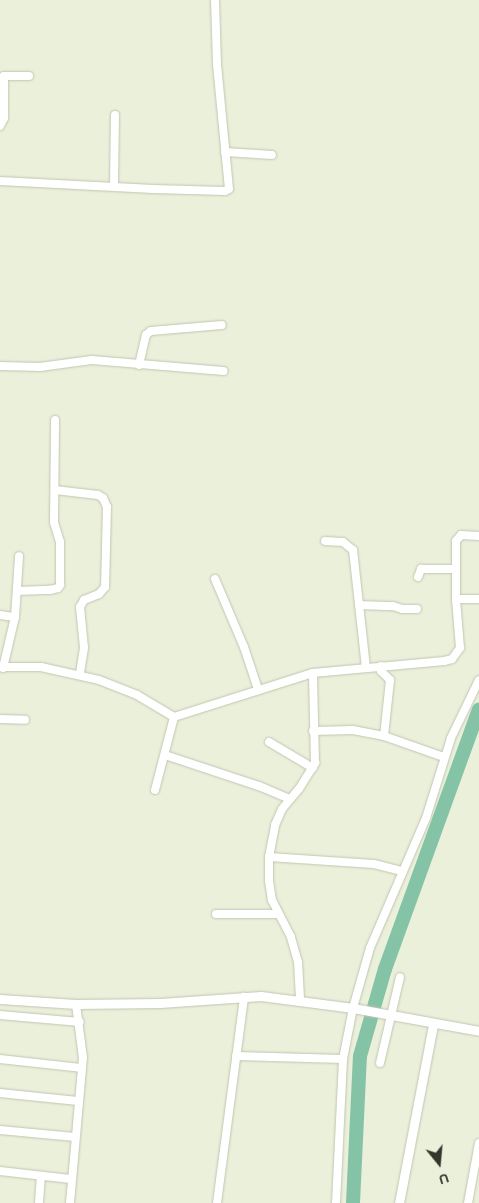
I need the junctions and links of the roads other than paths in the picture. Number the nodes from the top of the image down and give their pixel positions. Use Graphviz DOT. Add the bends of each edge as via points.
graph roads {
  1 [pos="215,0"];
  2 [pos="29,76"];
  3 [pos="115,116"];
  4 [pos="0,126"];
  5 [pos="226,152"];
  6 [pos="272,155"];
  7 [pos="0,182"];
  8 [pos="114,186"];
  9 [pos="222,325"];
  10 [pos="0,366"];
  11 [pos="139,366"];
  12 [pos="224,371"];
  13 [pos="55,420"];
  14 [pos="55,490"];
  15 [pos="479,536"];
  16 [pos="325,541"];
  17 [pos="19,556"];
  18 [pos="456,569"];
  19 [pos="418,577"];
  20 [pos="215,579"];
  21 [pos="17,591"];
  22 [pos="456,599"];
  23 [pos="479,599"];
  24 [pos="358,605"];
  25 [pos="417,609"];
  26 [pos="0,615"];
  27 [pos="15,617"];
  28 [pos="380,666"];
  29 [pos="366,667"];
  30 [pos="1,668"];
  31 [pos="313,673"];
  32 [pos="80,674"];
  33 [pos="479,680"];
  34 [pos="258,689"];
  35 [pos="174,717"];
  36 [pos="0,719"];
  37 [pos="25,720"];
  38 [pos="313,731"];
  39 [pos="384,736"];
  40 [pos="269,742"];
  41 [pos="164,755"];
  42 [pos="444,757"];
  43 [pos="314,766"];
  44 [pos="155,790"];
  45 [pos="289,799"];
  46 [pos="268,857"];
  47 [pos="402,872"];
  48 [pos="216,914"];
  49 [pos="278,914"];
  50 [pos="400,977"];
  51 [pos="244,996"];
  52 [pos="0,999"];
  53 [pos="300,999"];
  54 [pos="76,1004"];
  55 [pos="356,1008"];
  56 [pos="0,1015"];
  57 [pos="389,1015"];
  58 [pos="80,1022"];
  59 [pos="433,1024"];
  60 [pos="479,1031"];
  61 [pos="236,1056"];
  62 [pos="0,1058"];
  63 [pos="343,1059"];
  64 [pos="380,1063"];
  65 [pos="81,1068"];
  66 [pos="0,1093"];
  67 [pos="78,1101"];
  68 [pos="0,1130"];
  69 [pos="75,1137"];
  70 [pos="479,1142"];
  71 [pos="0,1172"];
  72 [pos="41,1176"];
  73 [pos="71,1179"];
  74 [pos="39,1203"];
  75 [pos="70,1203"];
  76 [pos="217,1203"];
  77 [pos="336,1203"];
  78 [pos="400,1203"];
  79 [pos="468,1203"];
  1 -- 5 [label="street" via="217,64"];
  2 -- 4 [label="street" via="4,76 4,118"];
  3 -- 8 [label="street"];
  5 -- 6 [label="street"];
  5 -- 8 [label="street" via="228,190"];
  7 -- 8 [label="street"];
  9 -- 11 [label="street" via="151,331 146,336"];
  10 -- 11 [label="street" via="40,367 92,360"];
  11 -- 12 [label="street"];
  13 -- 14 [label="street"];
  14 -- 21 [label="street" via="54,522 60,542 60,585 50,590"];
  14 -- 32 [label="street" via="98,495 107,507 105,586 99,594 84,600 80,607 84,648"];
  15 -- 18 [label="street" via="463,535 458,538"];
  16 -- 24 [label="street" via="343,542 353,550"];
  17 -- 21 [label="street"];
  18 -- 19 [label="street" via="422,569"];
  18 -- 22 [label="street"];
  20 -- 34 [label="street"];
  21 -- 27 [label="street"];
  22 -- 23 [label="street"];
  22 -- 28 [label="street" via="460,648 452,659"];
  24 -- 25 [label="street"];
  24 -- 29 [label="street"];
  26 -- 27 [label="street"];
  27 -- 30 [label="street"];
  28 -- 29 [label="street"];
  28 -- 39 [label="street" via="390,680"];
  29 -- 31 [label="street"];
  30 -- 32 [label="street" via="41,667"];
  31 -- 34 [label="street"];
  31 -- 38 [label="street"];
  32 -- 35 [label="street" via="137,695"];
  33 -- 42 [label="street"];
  34 -- 35 [label="street"];
  35 -- 41 [label="street"];
  36 -- 37 [label="street"];
  38 -- 39 [label="street" via="354,730"];
  38 -- 43 [label="street"];
  39 -- 42 [label="street"];
  40 -- 43 [label="street"];
  41 -- 44 [label="street"];
  41 -- 45 [label="street"];
  42 -- 47 [label="street" via="426,818"];
  43 -- 45 [label="street"];
  45 -- 46 [label="street" via="275,825"];
  46 -- 47 [label="street" via="374,864"];
  46 -- 49 [label="street" via="272,900"];
  47 -- 55 [label="street" via="370,948"];
  48 -- 49 [label="street"];
  49 -- 53 [label="street" via="291,937 298,962"];
  50 -- 57 [label="street"];
  51 -- 53 [label="street"];
  51 -- 54 [label="street" via="160,1003"];
  51 -- 61 [label="street"];
  52 -- 54 [label="street"];
  53 -- 55 [label="street"];
  54 -- 58 [label="street"];
  55 -- 57 [label="street"];
  55 -- 63 [label="street"];
  56 -- 58 [label="street"];
  57 -- 59 [label="street"];
  57 -- 64 [label="street"];
  58 -- 65 [label="street"];
  59 -- 60 [label="street"];
  59 -- 78 [label="street"];
  61 -- 63 [label="street"];
  61 -- 76 [label="street"];
  62 -- 65 [label="street"];
  63 -- 77 [label="street"];
  65 -- 67 [label="street"];
  66 -- 67 [label="street"];
  67 -- 69 [label="street"];
  68 -- 69 [label="street"];
  69 -- 73 [label="street"];
  70 -- 79 [label="street"];
  71 -- 72 [label="street"];
  72 -- 73 [label="street"];
  72 -- 74 [label="street"];
  73 -- 75 [label="street"];
}
